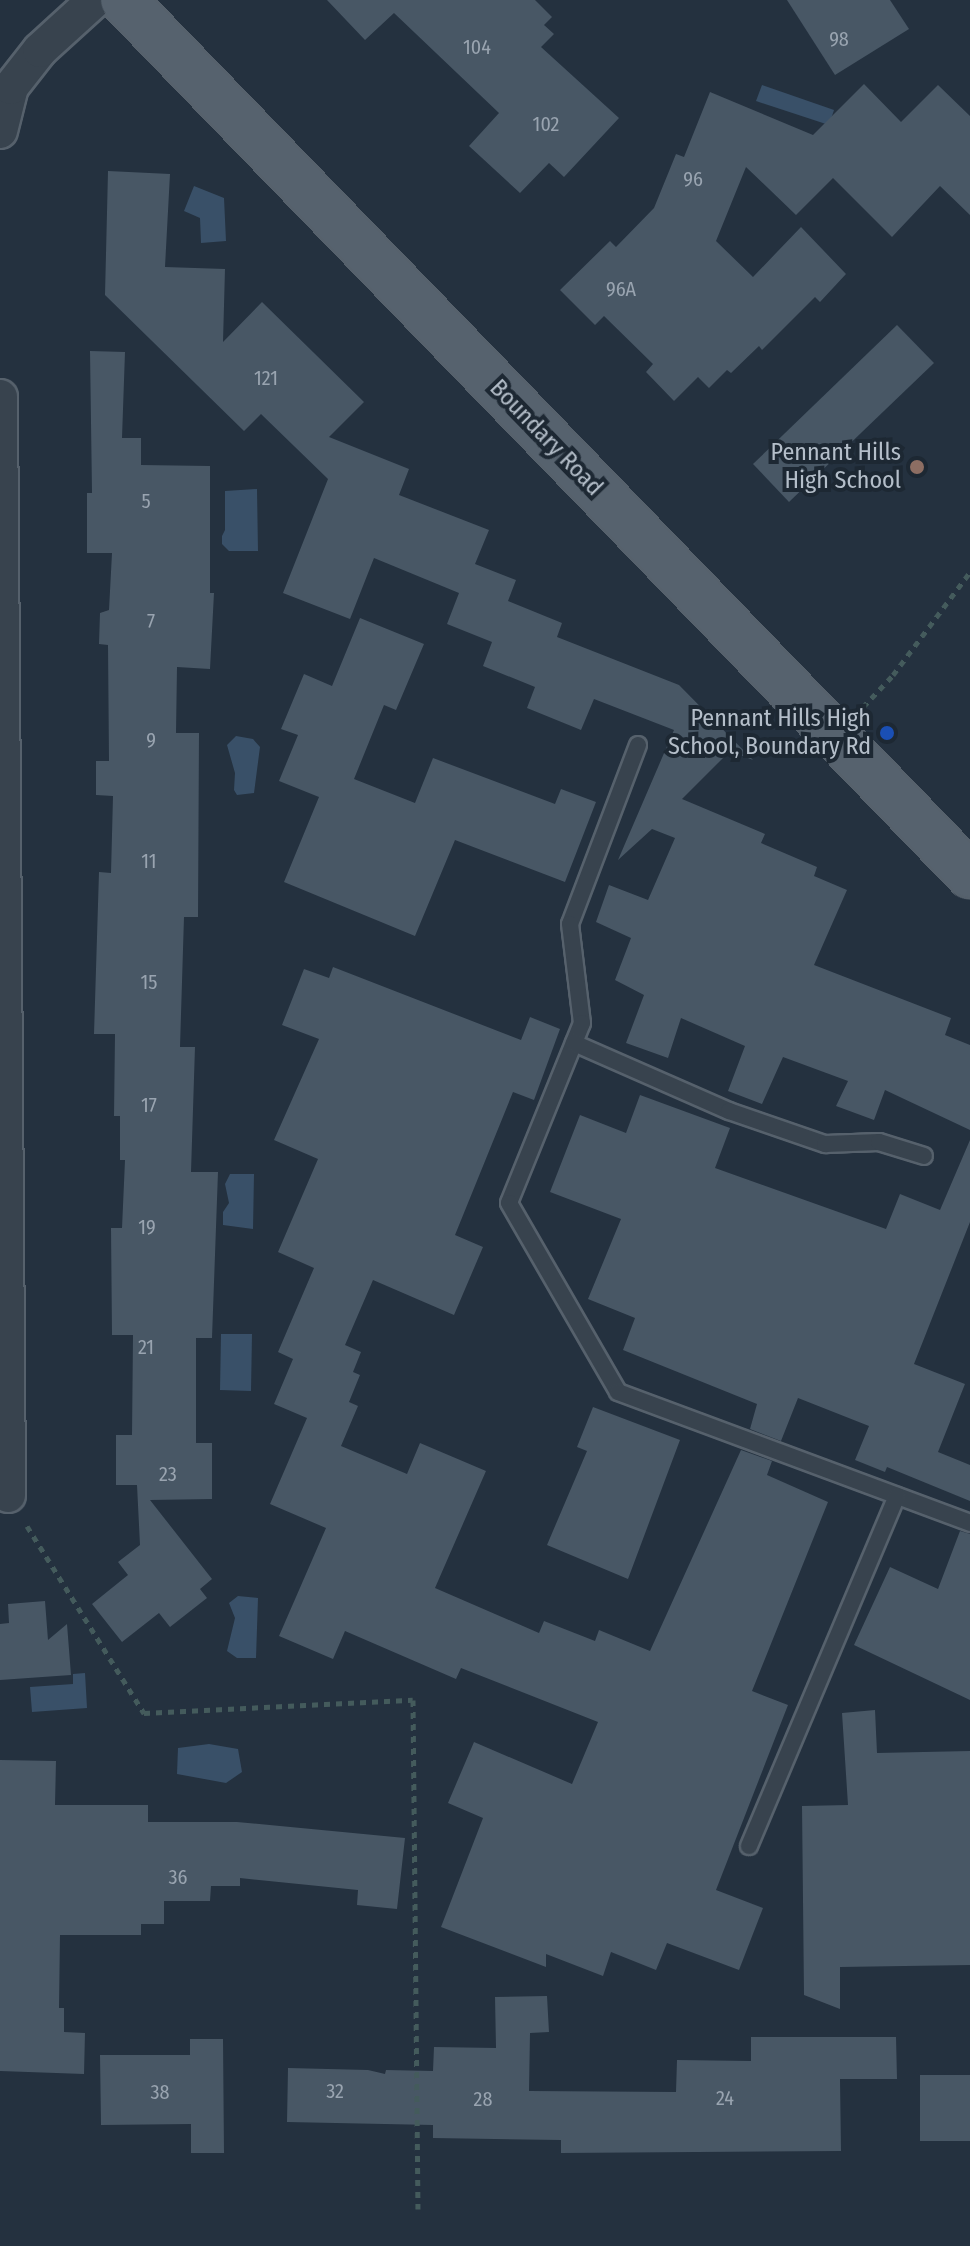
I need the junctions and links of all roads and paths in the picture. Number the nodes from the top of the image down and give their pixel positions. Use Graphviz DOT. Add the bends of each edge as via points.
graph roads {
  1 [pos="95,0"];
  2 [pos="123,0"];
  3 [pos="0,131"];
  4 [pos="0,397"];
  5 [pos="970,572"];
  6 [pos="835,737"];
  7 [pos="638,745"];
  8 [pos="970,875"];
  9 [pos="574,1043"];
  10 [pos="924,1156"];
  11 [pos="8,1495"];
  12 [pos="897,1496"];
  13 [pos="970,1523"];
  14 [pos="749,1846"];
  15 [pos="418,2209"];
  1 -- 3 [label="street" via="40,50 11,87"];
  2 -- 6 [label="main road, Boundary Road"];
  4 -- 11 [label="street"];
  5 -- 6 [label="path" via="893,675"];
  6 -- 8 [label="main road, Boundary Road"];
  7 -- 9 [label="lane" via="570,924 582,1023"];
  9 -- 10 [label="lane" via="729,1111 825,1144 879,1142"];
  9 -- 12 [label="lane" via="509,1203 618,1392"];
  11 -- 15 [label="path" via="144,1713 413,1700"];
  12 -- 13 [label="lane"];
  12 -- 14 [label="lane"];
}
